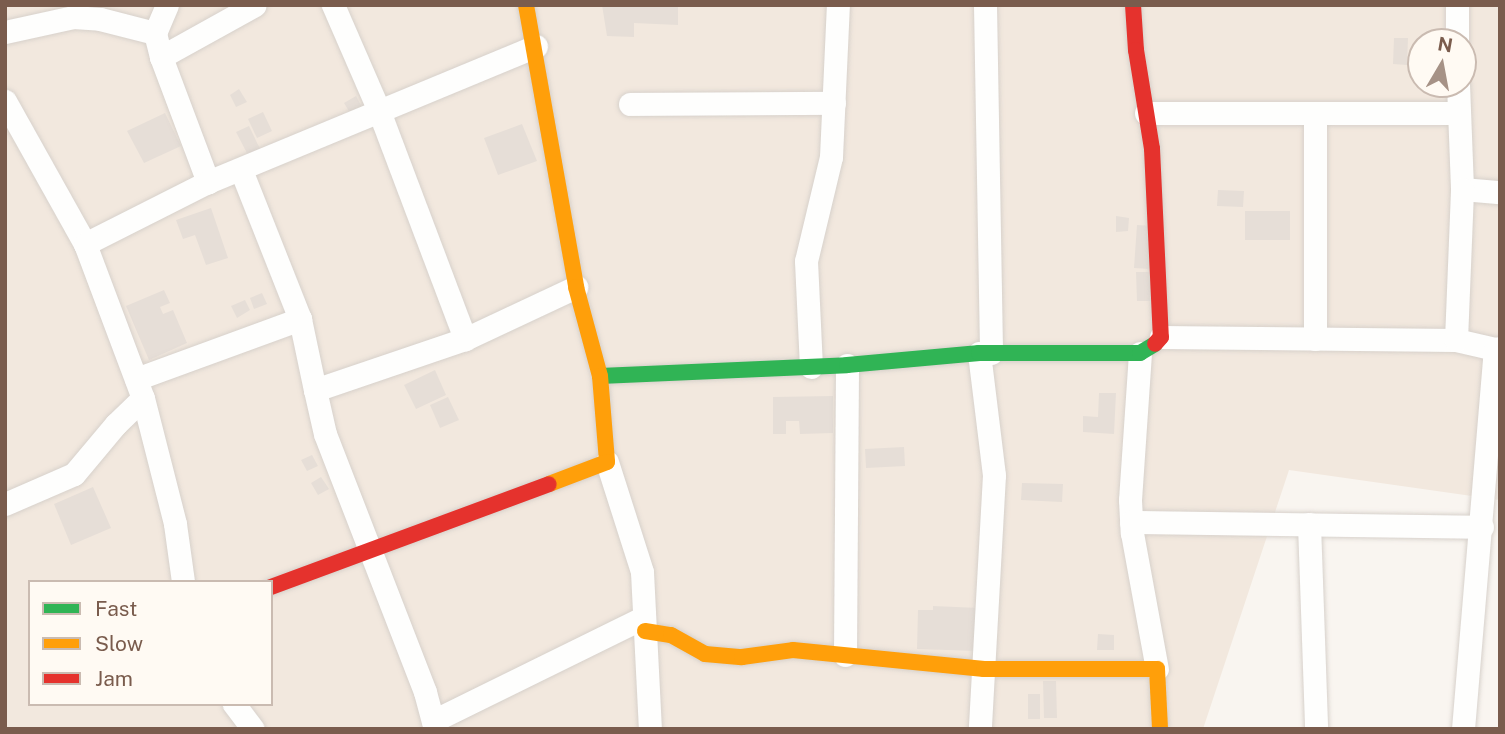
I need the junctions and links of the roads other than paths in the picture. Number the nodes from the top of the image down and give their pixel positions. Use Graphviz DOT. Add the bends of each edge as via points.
graph roads {
  1 [pos="167,5"];
  2 [pos="255,5"];
  3 [pos="333,5"];
  4 [pos="526,5"];
  5 [pos="838,5"];
  6 [pos="985,5"];
  7 [pos="1133,5"];
  8 [pos="1457,5"];
  9 [pos="1458,28"];
  10 [pos="5,32"];
  11 [pos="155,33"];
  12 [pos="536,46"];
  13 [pos="161,57"];
  14 [pos="1458,98"];
  15 [pos="5,101"];
  16 [pos="834,103"];
  17 [pos="630,104"];
  18 [pos="379,111"];
  19 [pos="1146,113"];
  20 [pos="1315,113"];
  21 [pos="1459,113"];
  22 [pos="241,170"];
  23 [pos="208,181"];
  24 [pos="1462,189"];
  25 [pos="1500,192"];
  26 [pos="85,244"];
  27 [pos="576,287"];
  28 [pos="300,319"];
  29 [pos="1161,337"];
  30 [pos="465,339"];
  31 [pos="1315,340"];
  32 [pos="1456,340"];
  33 [pos="1497,348"];
  34 [pos="985,353"];
  35 [pos="1140,353"];
  36 [pos="847,365"];
  37 [pos="811,367"];
  38 [pos="600,376"];
  39 [pos="140,388"];
  40 [pos="315,390"];
  41 [pos="607,462"];
  42 [pos="5,504"];
  43 [pos="1131,522"];
  44 [pos="1309,524"];
  45 [pos="1482,527"];
  46 [pos="370,550"];
  47 [pos="183,580"];
  48 [pos="273,586"];
  49 [pos="645,624"];
  50 [pos="845,656"];
  51 [pos="984,668"];
  52 [pos="1157,669"];
  53 [pos="236,706"];
  54 [pos="434,725"];
  55 [pos="253,729"];
  56 [pos="650,729"];
  57 [pos="980,729"];
  58 [pos="1160,729"];
  59 [pos="1317,729"];
  60 [pos="1464,729"];
  1 -- 11 [label="street"];
  2 -- 13 [label="street"];
  3 -- 18 [label="street"];
  4 -- 12 [label="street"];
  5 -- 16 [label="street"];
  6 -- 34 [label="street"];
  7 -- 19 [label="street"];
  8 -- 9 [label="street"];
  10 -- 11 [label="street" via="73,17"];
  11 -- 13 [label="street"];
  12 -- 18 [label="street"];
  12 -- 27 [label="street"];
  13 -- 23 [label="street"];
  14 -- 21 [label="street"];
  15 -- 26 [label="street"];
  16 -- 17 [label="street"];
  16 -- 37 [label="street" via="831,157 806,261"];
  18 -- 22 [label="street"];
  18 -- 30 [label="street"];
  19 -- 20 [label="street"];
  19 -- 29 [label="street" via="1152,149"];
  20 -- 21 [label="street"];
  20 -- 31 [label="street"];
  21 -- 24 [label="street"];
  22 -- 23 [label="street"];
  22 -- 28 [label="street"];
  23 -- 26 [label="street"];
  24 -- 25 [label="street"];
  24 -- 32 [label="street"];
  26 -- 39 [label="street"];
  27 -- 30 [label="street"];
  27 -- 38 [label="street"];
  28 -- 39 [label="street"];
  28 -- 40 [label="street"];
  29 -- 31 [label="street"];
  29 -- 35 [label="street"];
  30 -- 40 [label="street"];
  31 -- 32 [label="street"];
  32 -- 33 [label="street"];
  33 -- 45 [label="street"];
  34 -- 35 [label="street"];
  34 -- 36 [label="street"];
  34 -- 51 [label="street" via="994,475"];
  35 -- 43 [label="street"];
  36 -- 37 [label="street"];
  36 -- 50 [label="street"];
  37 -- 38 [label="street"];
  38 -- 41 [label="street"];
  39 -- 42 [label="street" via="74,474"];
  39 -- 47 [label="street" via="176,524"];
  40 -- 46 [label="street" via="325,434"];
  41 -- 46 [label="street"];
  41 -- 49 [label="street" via="642,572"];
  43 -- 44 [label="street"];
  43 -- 52 [label="street"];
  44 -- 45 [label="street"];
  44 -- 59 [label="street"];
  45 -- 60 [label="street"];
  46 -- 48 [label="street"];
  46 -- 54 [label="street"];
  49 -- 50 [label="street" via="705,654 742,657 793,650"];
  49 -- 54 [label="street"];
  49 -- 56 [label="street"];
  50 -- 51 [label="street"];
  51 -- 52 [label="street"];
  51 -- 57 [label="street"];
  52 -- 58 [label="street"];
  53 -- 55 [label="street"];
}
